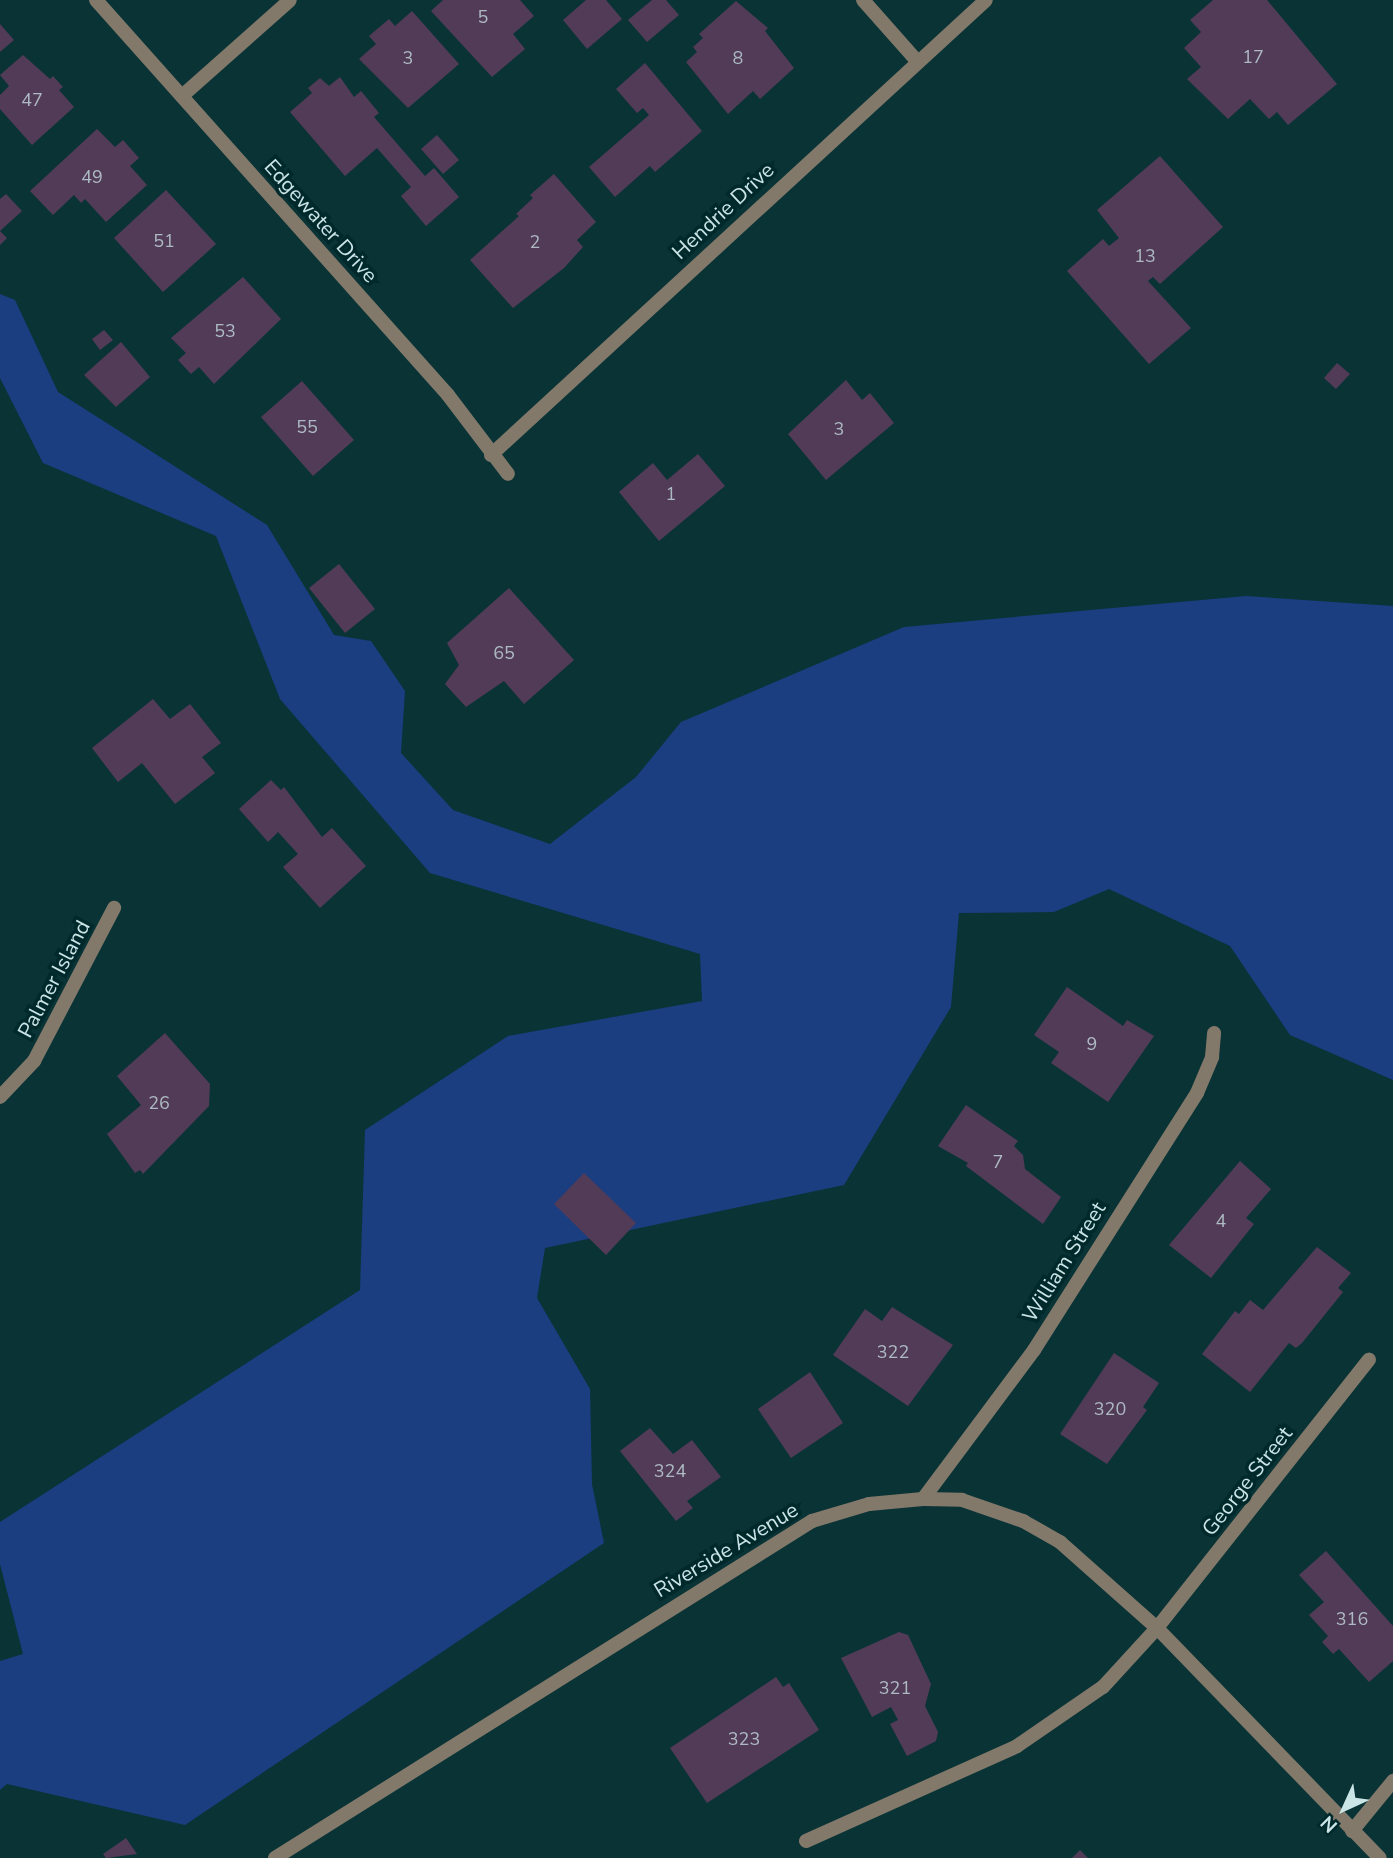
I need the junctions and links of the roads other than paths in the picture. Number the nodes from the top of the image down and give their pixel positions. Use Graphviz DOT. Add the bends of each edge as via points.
graph roads {
  1 [pos="96,0"];
  2 [pos="290,0"];
  3 [pos="863,0"];
  4 [pos="986,0"];
  5 [pos="917,61"];
  6 [pos="181,96"];
  7 [pos="491,455"];
  8 [pos="508,474"];
  9 [pos="114,908"];
  10 [pos="1214,1033"];
  11 [pos="0,1097"];
  12 [pos="1369,1360"];
  13 [pos="923,1499"];
  14 [pos="1157,1628"];
  15 [pos="1393,1780"];
  16 [pos="1352,1831"];
  17 [pos="806,1841"];
  18 [pos="275,1858"];
  19 [pos="1380,1858"];
  1 -- 6 [label="street, Edgewater Drive"];
  2 -- 6 [label="street"];
  3 -- 5 [label="street"];
  4 -- 5 [label="street, Hendrie Drive"];
  5 -- 7 [label="street, Hendrie Drive"];
  6 -- 7 [label="street, Edgewater Drive" via="448,395"];
  7 -- 8 [label="street, Edgewater Drive"];
  9 -- 11 [label="street, Palmer Island" via="34,1061"];
  10 -- 13 [label="street, William Street" via="1212,1057 1197,1093 1034,1350"];
  12 -- 14 [label="street, George Street"];
  13 -- 14 [label="street, Riverside Avenue" via="962,1500 1023,1521 1060,1542 1106,1578"];
  13 -- 18 [label="street, Riverside Avenue" via="869,1504 812,1521"];
  14 -- 16 [label="street, Riverside Avenue"];
  14 -- 17 [label="street, George Street" via="1102,1687 1017,1746"];
  15 -- 16 [label="street"];
  16 -- 19 [label="street, Riverside Avenue"];
}
